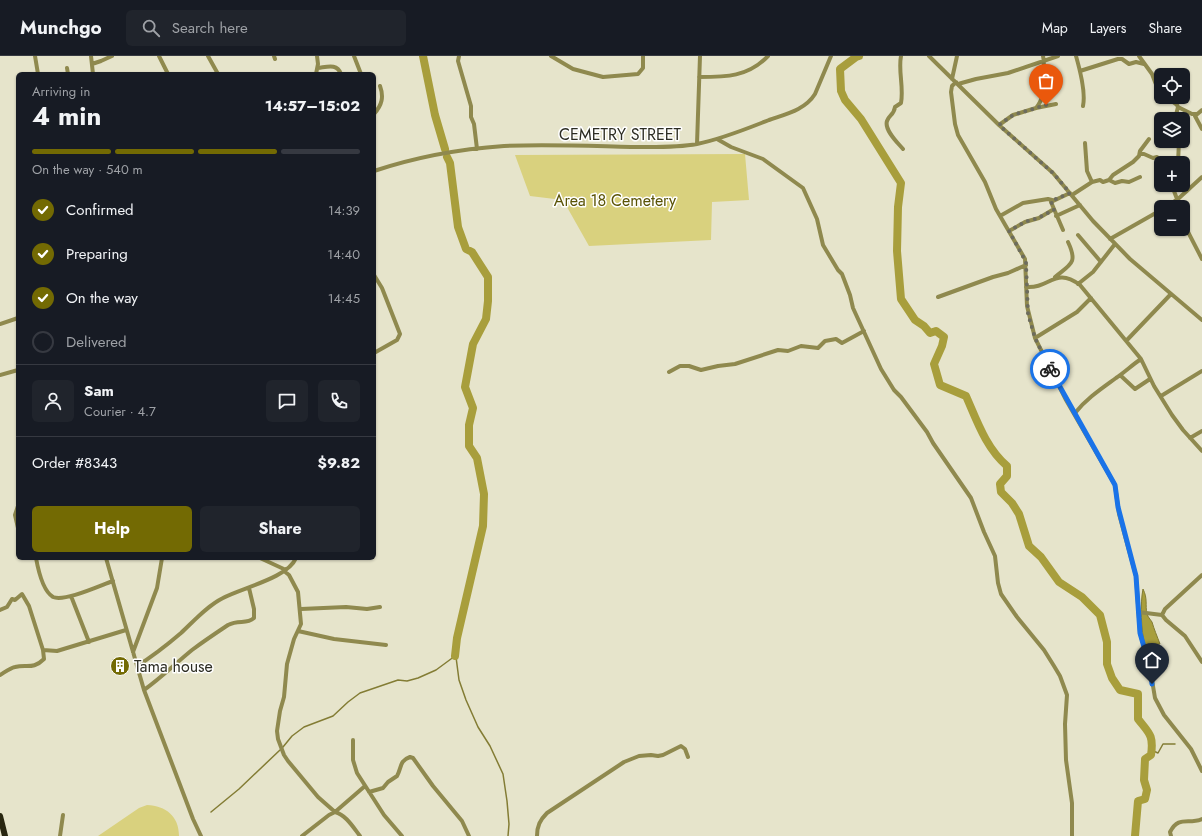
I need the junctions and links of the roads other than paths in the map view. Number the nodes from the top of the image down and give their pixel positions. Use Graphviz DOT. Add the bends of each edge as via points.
graph roads {
  1 [pos="35,56"];
  2 [pos="91,56"];
  3 [pos="112,56"];
  4 [pos="159,56"];
  5 [pos="208,56"];
  6 [pos="317,56"];
  7 [pos="354,56"];
  8 [pos="459,56"];
  9 [pos="550,56"];
  10 [pos="643,56"];
  11 [pos="700,56"];
  12 [pos="768,56"];
  13 [pos="831,56"];
  14 [pos="901,56"];
  15 [pos="929,56"];
  16 [pos="957,56"];
  17 [pos="1043,56"];
  18 [pos="1058,56"];
  19 [pos="1076,56"];
  20 [pos="1139,56"];
  21 [pos="1044,62"];
  22 [pos="92,64"];
  23 [pos="1144,64"];
  24 [pos="67,68"];
  25 [pos="318,68"];
  26 [pos="1080,71"];
  27 [pos="38,72"];
  28 [pos="68,72"];
  29 [pos="93,72"];
  30 [pos="167,72"];
  31 [pos="217,72"];
  32 [pos="317,72"];
  33 [pos="340,72"];
  34 [pos="360,72"];
  35 [pos="699,77"];
  36 [pos="1154,80"];
  37 [pos="955,82"];
  38 [pos="380,86"];
  39 [pos="1056,104"];
  40 [pos="1177,104"];
  41 [pos="1083,106"];
  42 [pos="1178,107"];
  43 [pos="1036,108"];
  44 [pos="1202,110"];
  45 [pos="376,112"];
  46 [pos="1177,112"];
  47 [pos="1197,114"];
  48 [pos="999,125"];
  49 [pos="1202,129"];
  50 [pos="717,139"];
  51 [pos="1149,139"];
  52 [pos="1085,143"];
  53 [pos="697,144"];
  54 [pos="477,149"];
  55 [pos="904,149"];
  56 [pos="1140,154"];
  57 [pos="1154,158"];
  58 [pos="376,170"];
  59 [pos="1140,177"];
  60 [pos="1202,177"];
  61 [pos="1109,180"];
  62 [pos="1092,182"];
  63 [pos="1175,192"];
  64 [pos="1071,194"];
  65 [pos="1178,199"];
  66 [pos="1052,200"];
  67 [pos="1080,205"];
  68 [pos="1054,210"];
  69 [pos="1154,214"];
  70 [pos="1000,216"];
  71 [pos="1056,216"];
  72 [pos="1063,230"];
  73 [pos="1009,231"];
  74 [pos="1078,235"];
  75 [pos="1190,236"];
  76 [pos="1110,239"];
  77 [pos="1068,242"];
  78 [pos="1115,244"];
  79 [pos="1202,259"];
  80 [pos="1101,262"];
  81 [pos="1026,265"];
  82 [pos="376,278"];
  83 [pos="1053,279"];
  84 [pos="1078,284"];
  85 [pos="1026,287"];
  86 [pos="1171,294"];
  87 [pos="938,297"];
  88 [pos="1091,298"];
  89 [pos="16,319"];
  90 [pos="1202,320"];
  91 [pos="0,324"];
  92 [pos="864,331"];
  93 [pos="1035,338"];
  94 [pos="1127,340"];
  95 [pos="376,352"];
  96 [pos="1141,359"];
  97 [pos="16,371"];
  98 [pos="1202,371"];
  99 [pos="669,372"];
  100 [pos="0,375"];
  101 [pos="1120,375"];
  102 [pos="1150,379"];
  103 [pos="1161,396"];
  104 [pos="1075,413"];
  105 [pos="1202,431"];
  106 [pos="1190,438"];
  107 [pos="1202,451"];
  108 [pos="37,560"];
  109 [pos="107,560"];
  110 [pos="162,560"];
  111 [pos="264,560"];
  112 [pos="296,560"];
  113 [pos="285,570"];
  114 [pos="1202,575"];
  115 [pos="113,581"];
  116 [pos="249,588"];
  117 [pos="70,596"];
  118 [pos="380,606"];
  119 [pos="300,609"];
  120 [pos="0,610"];
  121 [pos="1138,612"];
  122 [pos="1162,614"];
  123 [pos="126,630"];
  124 [pos="298,631"];
  125 [pos="89,642"];
  126 [pos="386,645"];
  127 [pos="42,650"];
  128 [pos="133,652"];
  129 [pos="1202,662"];
  130 [pos="138,666"];
  131 [pos="0,675"];
  132 [pos="144,690"];
  133 [pos="353,740"];
  134 [pos="688,757"];
  135 [pos="1202,771"];
  136 [pos="364,786"];
  137 [pos="369,792"];
  138 [pos="335,812"];
  139 [pos="62,815"];
  140 [pos="0,816"];
  141 [pos="1202,819"];
  142 [pos="5,836"];
  143 [pos="60,836"];
  144 [pos="201,836"];
  145 [pos="302,836"];
  146 [pos="360,836"];
  147 [pos="402,836"];
  148 [pos="469,836"];
  149 [pos="537,836"];
  150 [pos="1072,836"];
  151 [pos="1171,836"];
  1 -- 27 [label="street"];
  2 -- 22 [label="street"];
  3 -- 22 [label="street"];
  4 -- 30 [label="street"];
  5 -- 31 [label="street"];
  6 -- 25 [label="street"];
  7 -- 34 [label="street"];
  8 -- 54 [label="street" via="458,61 471,106"];
  9 -- 10 [label="street" via="573,69 603,77 638,74 643,68"];
  11 -- 35 [label="street"];
  12 -- 35 [label="street" via="735,76"];
  13 -- 50 [label="street, CEMETRY STREET" via="815,94 803,107"];
  14 -- 55 [label="street" via="901,103 895,107 887,124 893,138"];
  15 -- 37 [label="street"];
  16 -- 37 [label="street"];
  17 -- 21 [label="street"];
  18 -- 21 [label="street"];
  19 -- 26 [label="street"];
  20 -- 23 [label="street"];
  21 -- 37 [label="street" via="1008,74"];
  21 -- 43 [label="street" via="1044,93"];
  22 -- 29 [label="street"];
  23 -- 26 [label="street" via="1129,64 1118,58"];
  23 -- 36 [label="street"];
  24 -- 28 [label="street"];
  25 -- 32 [label="street"];
  25 -- 33 [label="street" via="336,67"];
  26 -- 41 [label="street"];
  35 -- 53 [label="street"];
  37 -- 48 [label="street"];
  37 -- 70 [label="street" via="951,92 957,131 967,153 986,182"];
  38 -- 45 [label="street" via="383,98"];
  39 -- 43 [label="street"];
  40 -- 42 [label="street"];
  42 -- 46 [label="street"];
  42 -- 47 [label="street"];
  43 -- 48 [label="street" via="1013,115"];
  44 -- 47 [label="street"];
  47 -- 49 [label="street" via="1195,116"];
  48 -- 64 [label="street" via="1053,173"];
  50 -- 53 [label="street, CEMETRY STREET"];
  50 -- 92 [label="street" via="763,159 803,188 817,219 823,245 842,274"];
  51 -- 56 [label="street"];
  52 -- 62 [label="street" via="1087,171"];
  53 -- 54 [label="street, CEMETRY STREET" via="674,147 533,145"];
  54 -- 58 [label="street, CEMETRY STREET" via="439,154"];
  56 -- 57 [label="street"];
  56 -- 61 [label="street"];
  59 -- 61 [label="street" via="1129,182 1122,180 1115,183"];
  60 -- 65 [label="street"];
  61 -- 62 [label="street"];
  62 -- 64 [label="street"];
  63 -- 65 [label="street"];
  64 -- 66 [label="street"];
  64 -- 67 [label="street"];
  66 -- 68 [label="street"];
  66 -- 70 [label="street" via="1024,203"];
  67 -- 71 [label="street"];
  67 -- 76 [label="street"];
  68 -- 71 [label="street"];
  68 -- 73 [label="street"];
  69 -- 76 [label="street"];
  70 -- 73 [label="street"];
  71 -- 72 [label="street"];
  73 -- 81 [label="street"];
  74 -- 80 [label="street"];
  75 -- 79 [label="street"];
  76 -- 78 [label="street"];
  77 -- 83 [label="street" via="1073,260"];
  78 -- 80 [label="street"];
  78 -- 86 [label="street"];
  80 -- 84 [label="street"];
  81 -- 85 [label="street"];
  81 -- 87 [label="street"];
  82 -- 95 [label="street" via="400,334 397,340"];
  83 -- 84 [label="street" via="1064,278"];
  83 -- 85 [label="street" via="1038,287"];
  84 -- 88 [label="street"];
  85 -- 93 [label="street" via="1028,314"];
  86 -- 90 [label="street"];
  86 -- 94 [label="street"];
  88 -- 93 [label="street" via="1077,312"];
  88 -- 94 [label="street"];
  89 -- 91 [label="street"];
  92 -- 99 [label="street" via="842,343 836,339 825,341 818,348 801,346 788,351 778,350 735,364 701,370 680,366"];
  92 -- 150 [label="street" via="881,369 894,390 927,432 971,498 995,556 1002,594 1044,650 1063,683 1067,696 1066,753 1072,803"];
  93 -- 104 [label="street" via="1042,356"];
  94 -- 96 [label="street"];
  96 -- 101 [label="street"];
  96 -- 102 [label="street"];
  97 -- 100 [label="street"];
  98 -- 103 [label="street"];
  101 -- 102 [label="street" via="1135,389"];
  101 -- 104 [label="street" via="1083,402"];
  102 -- 103 [label="street"];
  103 -- 106 [label="street"];
  104 -- 121 [label="street" via="1115,485 1118,507 1136,576"];
  105 -- 106 [label="street"];
  106 -- 107 [label="street"];
  108 -- 117 [label="street" via="48,593 57,598"];
  109 -- 115 [label="street"];
  110 -- 128 [label="street" via="157,588"];
  111 -- 113 [label="street"];
  112 -- 113 [label="street"];
  113 -- 116 [label="street"];
  113 -- 119 [label="street" via="298,592"];
  114 -- 122 [label="street" via="1165,608"];
  115 -- 117 [label="street"];
  115 -- 123 [label="street"];
  116 -- 130 [label="street" via="220,600 204,611 160,651"];
  116 -- 132 [label="street" via="254,618 247,622 237,621 212,636"];
  117 -- 125 [label="street"];
  118 -- 119 [label="street" via="367,609"];
  119 -- 124 [label="street" via="301,624"];
  120 -- 127 [label="street" via="22,594"];
  121 -- 122 [label="street"];
  121 -- 135 [label="street" via="1155,698 1164,715 1191,749"];
  122 -- 129 [label="street" via="1185,636"];
  123 -- 125 [label="street"];
  123 -- 128 [label="street"];
  124 -- 126 [label="street" via="334,639"];
  124 -- 138 [label="street" via="287,664 277,735 288,761 318,797"];
  125 -- 127 [label="street" via="57,651"];
  127 -- 131 [label="street" via="44,659 41,661 29,667 15,667"];
  128 -- 130 [label="street"];
  130 -- 132 [label="street"];
  132 -- 144 [label="street"];
  133 -- 136 [label="street" via="355,768"];
  134 -- 149 [label="street" via="681,746 663,755 645,755 624,762 548,813 538,825"];
  136 -- 137 [label="street"];
  136 -- 138 [label="street"];
  137 -- 147 [label="street"];
  137 -- 148 [label="street" via="382,788 397,776 403,760 413,758 462,821"];
  138 -- 145 [label="street"];
  138 -- 146 [label="street" via="346,818"];
  139 -- 143 [label="street"];
  140 -- 142 [label="highway"];
  141 -- 151 [label="street" via="1177,823 1170,832"];
}
